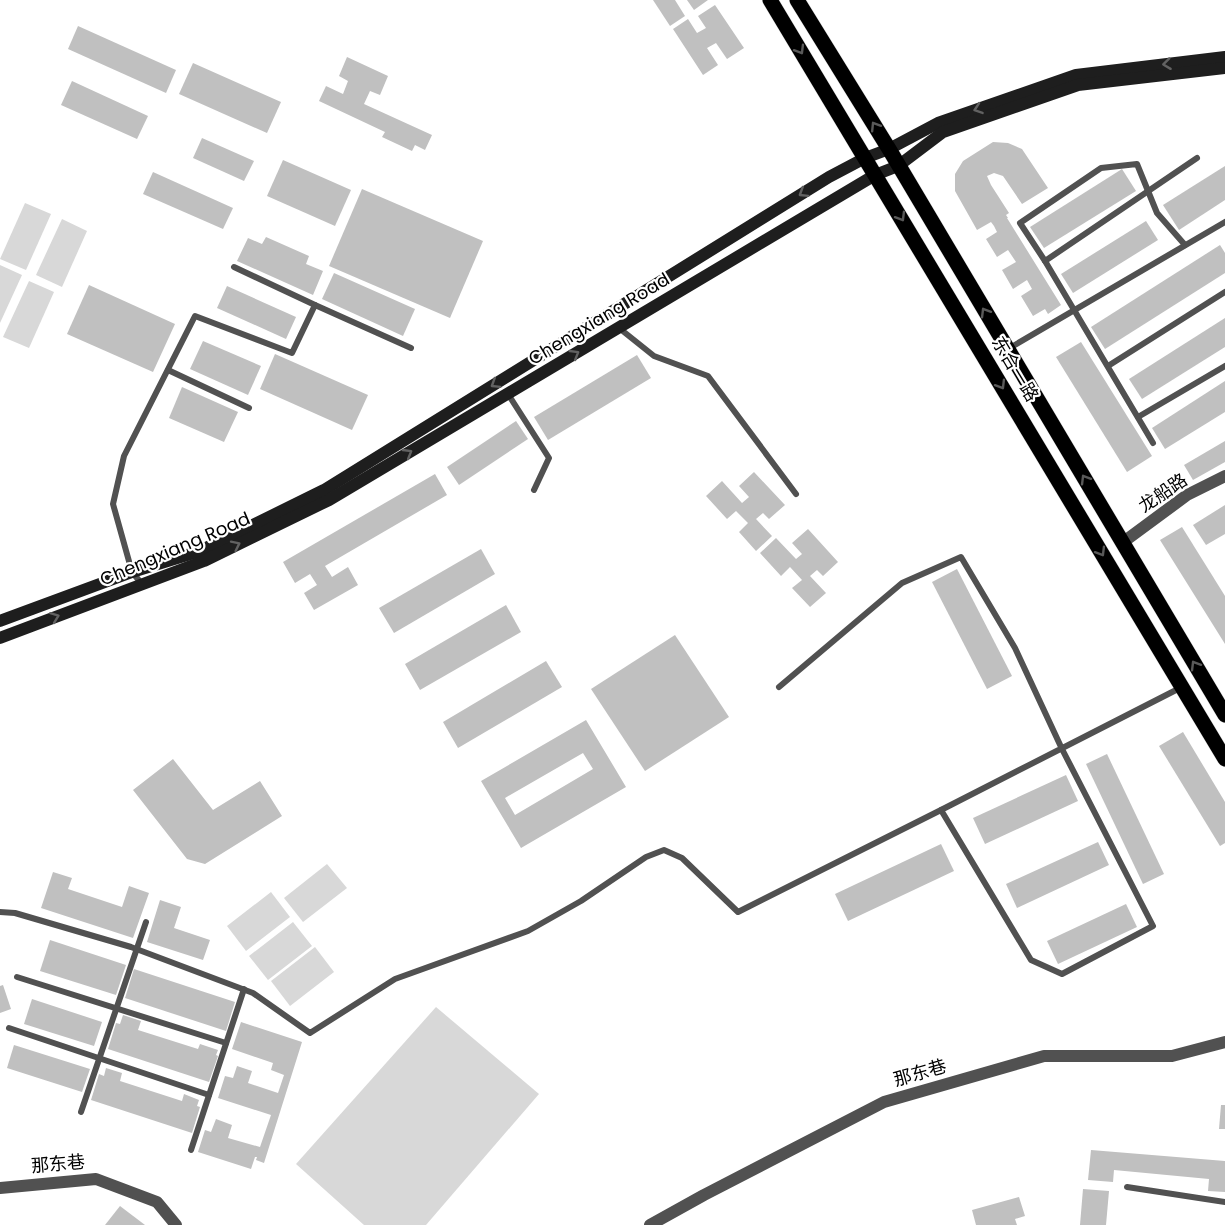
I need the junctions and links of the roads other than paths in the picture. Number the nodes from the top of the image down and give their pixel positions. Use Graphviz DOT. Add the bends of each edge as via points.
graph roads {
  1 [pos="770,0"];
  2 [pos="797,0"];
  3 [pos="1225,57"];
  4 [pos="1225,68"];
  5 [pos="889,149"];
  6 [pos="865,158"];
  7 [pos="1197,158"];
  8 [pos="898,166"];
  9 [pos="875,175"];
  10 [pos="1148,191"];
  11 [pos="1225,222"];
  12 [pos="1185,245"];
  13 [pos="1045,261"];
  14 [pos="234,267"];
  15 [pos="1225,292"];
  16 [pos="315,305"];
  17 [pos="1074,310"];
  18 [pos="619,328"];
  19 [pos="411,348"];
  20 [pos="1007,349"];
  21 [pos="1108,366"];
  22 [pos="1225,366"];
  23 [pos="168,370"];
  24 [pos="508,394"];
  25 [pos="249,408"];
  26 [pos="1138,417"];
  27 [pos="1154,443"];
  28 [pos="1225,476"];
  29 [pos="534,490"];
  30 [pos="796,494"];
  31 [pos="1122,543"];
  32 [pos="132,572"];
  33 [pos="142,584"];
  34 [pos="0,621"];
  35 [pos="0,638"];
  36 [pos="779,687"];
  37 [pos="1182,687"];
  38 [pos="1225,715"];
  39 [pos="1062,749"];
  40 [pos="1225,759"];
  41 [pos="941,810"];
  42 [pos="0,912"];
  43 [pos="146,922"];
  44 [pos="136,949"];
  45 [pos="17,977"];
  46 [pos="244,989"];
  47 [pos="116,1008"];
  48 [pos="9,1028"];
  49 [pos="226,1042"];
  50 [pos="1225,1042"];
  51 [pos="99,1058"];
  52 [pos="209,1095"];
  53 [pos="81,1112"];
  54 [pos="191,1150"];
  55 [pos="1127,1187"];
  56 [pos="0,1188"];
  57 [pos="1225,1202"];
  58 [pos="176,1225"];
  59 [pos="650,1225"];
  1 -- 6 [label="main road, 东合一路, one-way"];
  5 -- 2 [label="main road, 东合一路, one-way"];
  3 -- 5 [label="main road, Chengxiang Road, one-way" via="1076,75 938,123"];
  4 -- 8 [label="main road, Chengxiang Road" via="1078,86 943,132"];
  5 -- 6 [label="main road, Chengxiang Road"];
  5 -- 8 [label="main road, 东合一路"];
  6 -- 9 [label="main road, 东合一路"];
  6 -- 32 [label="main road, Chengxiang Road, one-way" via="324,490 200,551"];
  7 -- 10 [label="lane"];
  8 -- 9 [label="main road, Chengxiang Road"];
  20 -- 8 [label="main road, 东合一路, one-way"];
  9 -- 18 [label="main road, Chengxiang Road"];
  9 -- 37 [label="main road, 东合一路, one-way"];
  10 -- 12 [label="lane" via="1157,213"];
  10 -- 13 [label="lane"];
  10 -- 13 [label="lane" via="1137,164 1101,168 1020,223"];
  11 -- 12 [label="lane"];
  12 -- 17 [label="lane"];
  13 -- 17 [label="lane"];
  14 -- 16 [label="lane"];
  15 -- 21 [label="lane"];
  16 -- 19 [label="lane"];
  16 -- 23 [label="lane" via="292,353 195,315"];
  17 -- 20 [label="lane"];
  17 -- 21 [label="lane"];
  24 -- 18 [label="main road, Chengxiang Road, one-way"];
  18 -- 30 [label="lane" via="654,356 708,376"];
  31 -- 20 [label="main road, 东合一路, one-way"];
  21 -- 26 [label="lane"];
  22 -- 26 [label="lane"];
  23 -- 25 [label="lane"];
  23 -- 32 [label="lane" via="124,456 112,504"];
  24 -- 29 [label="lane" via="549,458"];
  33 -- 24 [label="main road, Chengxiang Road, one-way" via="204,561 329,500"];
  26 -- 27 [label="lane"];
  28 -- 31 [label="street, 龙船路" via="1187,495"];
  38 -- 31 [label="main road, 东合一路, one-way"];
  32 -- 33 [label="lane"];
  32 -- 34 [label="main road, Chengxiang Road"];
  35 -- 33 [label="main road, Chengxiang Road, one-way"];
  36 -- 39 [label="lane" via="902,584 961,557 1015,648"];
  37 -- 39 [label="lane"];
  37 -- 40 [label="main road, 东合一路"];
  39 -- 41 [label="lane"];
  39 -- 41 [label="lane" via="1153,926 1062,974 1031,960"];
  41 -- 46 [label="lane" via="738,912 682,858 664,850 646,857 528,931 395,979 310,1033"];
  42 -- 44 [label="lane"];
  43 -- 44 [label="lane"];
  44 -- 46 [label="lane"];
  44 -- 47 [label="lane"];
  45 -- 47 [label="lane"];
  46 -- 49 [label="lane"];
  47 -- 49 [label="lane"];
  47 -- 51 [label="lane"];
  48 -- 51 [label="lane"];
  49 -- 52 [label="lane"];
  50 -- 59 [label="street, 那东巷" via="1172,1056 1044,1056 884,1102"];
  51 -- 52 [label="lane"];
  51 -- 53 [label="lane"];
  52 -- 54 [label="lane"];
  55 -- 57 [label="lane"];
  56 -- 58 [label="street, 那东巷" via="96,1179 157,1202"];
}
